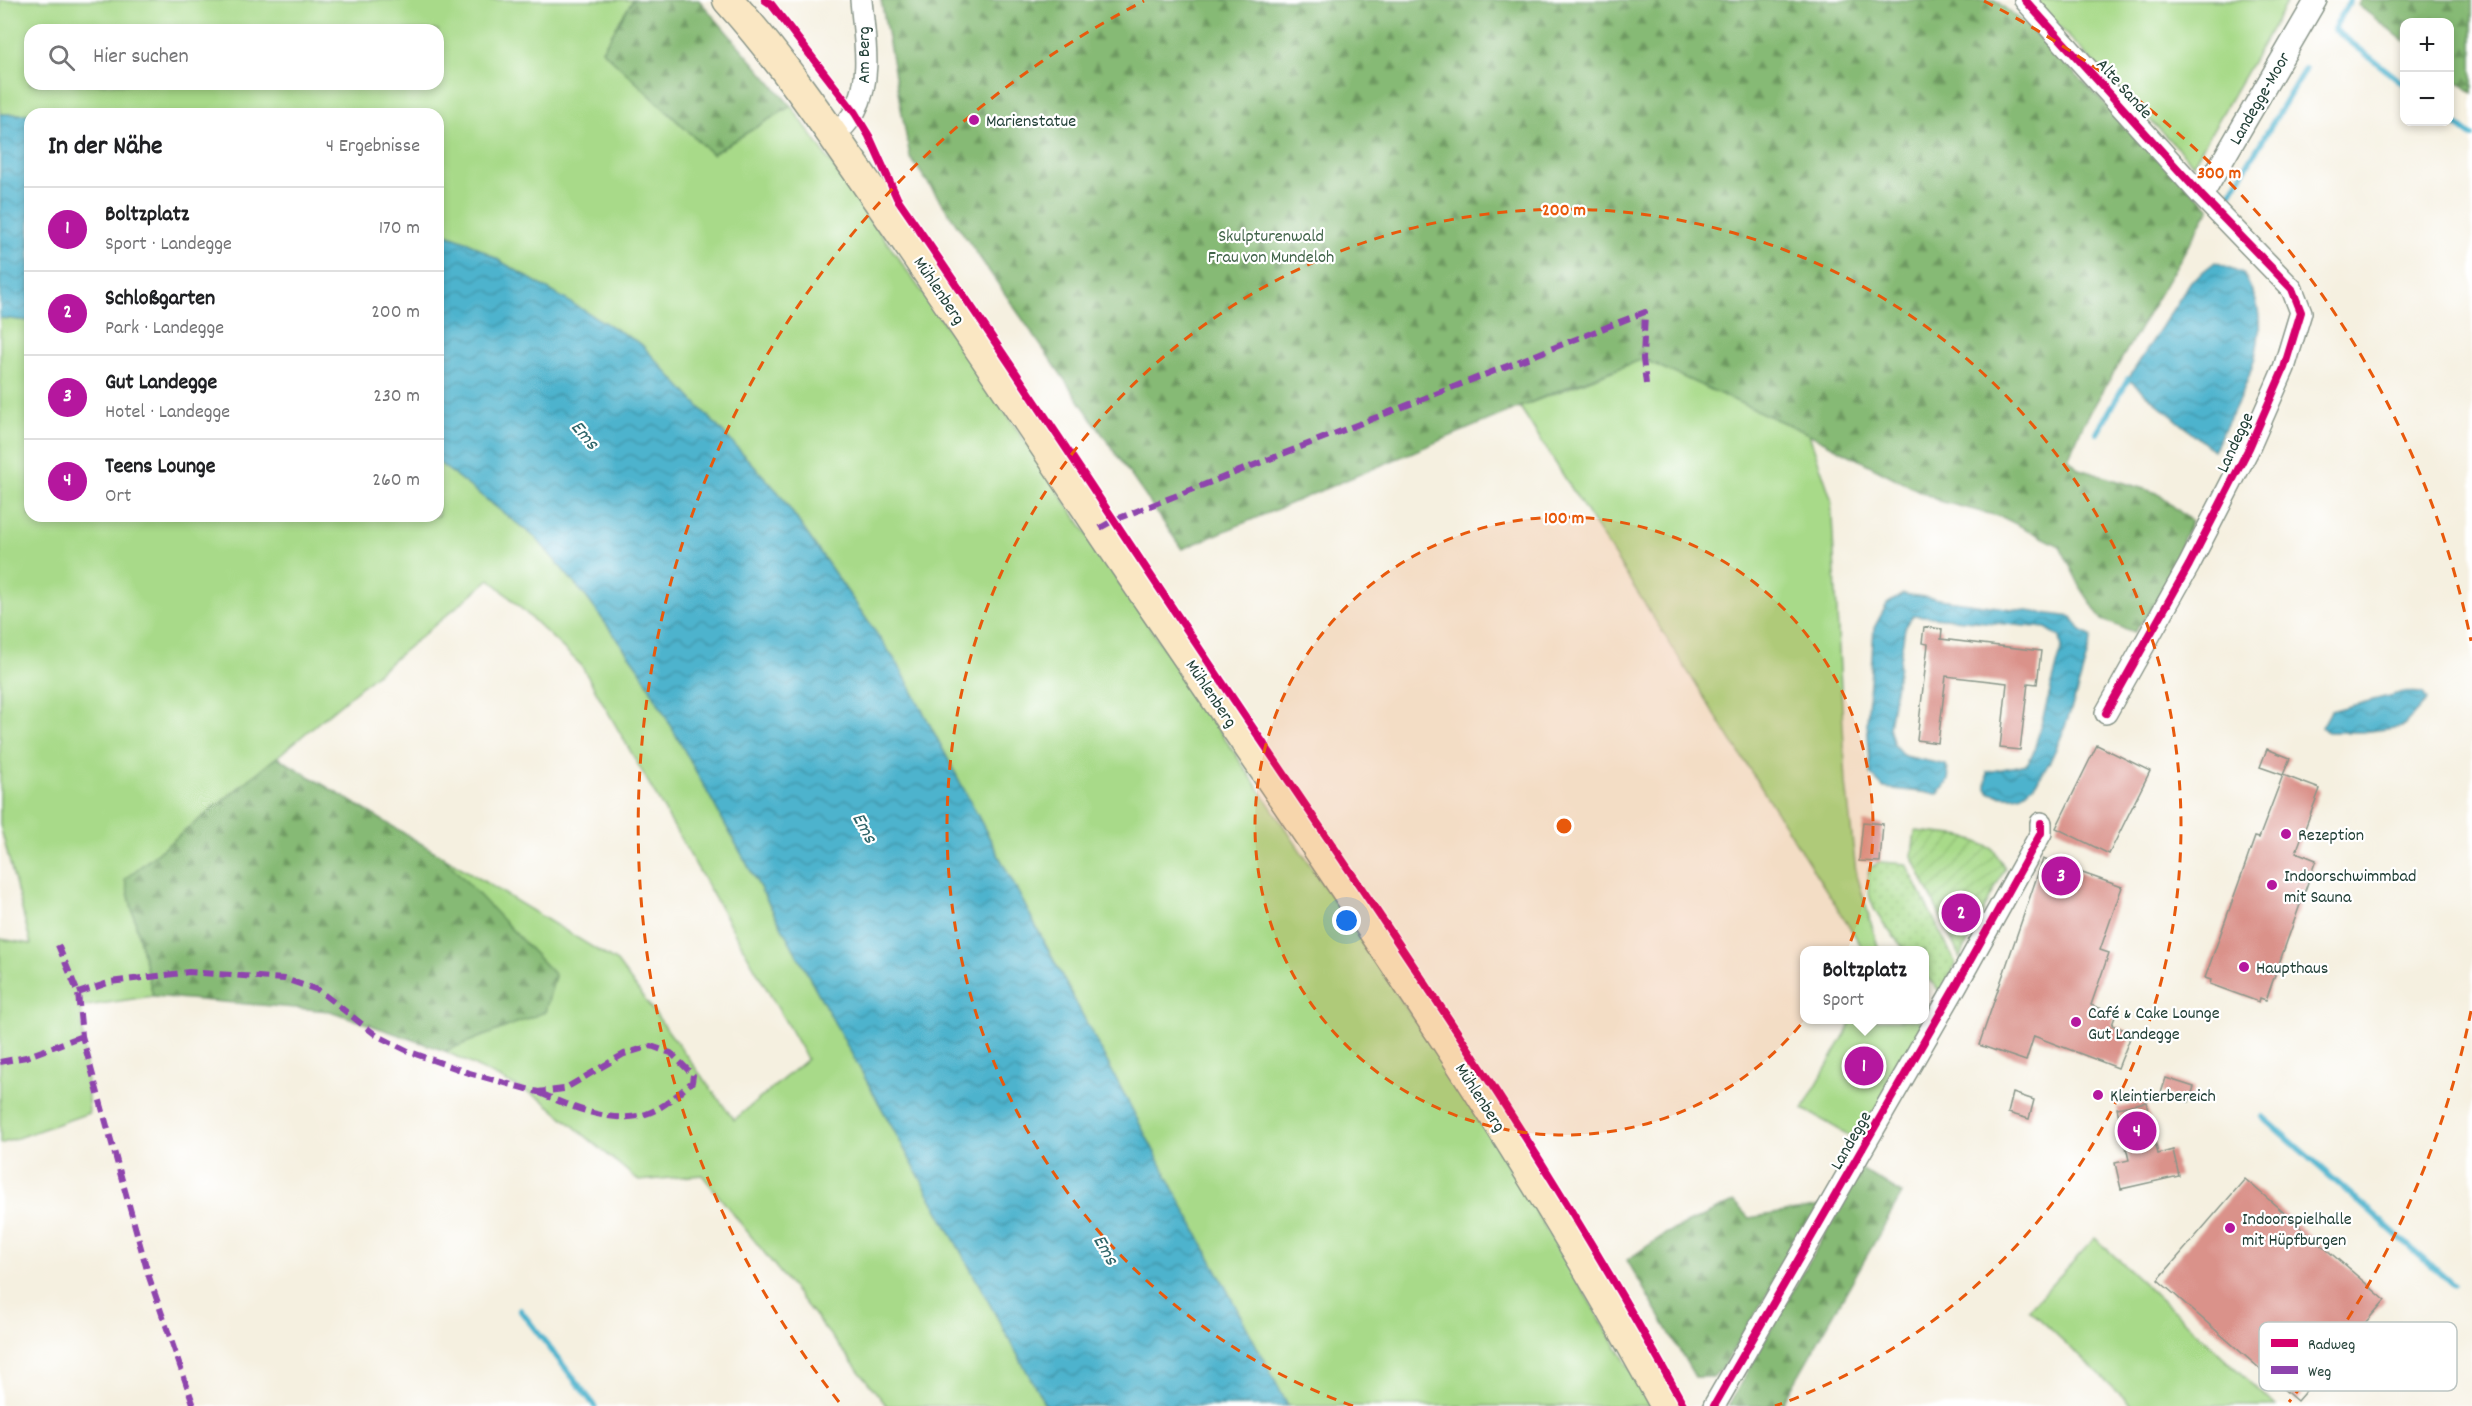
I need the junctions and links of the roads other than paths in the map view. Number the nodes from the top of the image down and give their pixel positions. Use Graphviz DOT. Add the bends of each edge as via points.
graph roads {
  1 [pos="728,0"];
  2 [pos="861,0"];
  3 [pos="2025,0"];
  4 [pos="2316,0"];
  5 [pos="834,137"];
  6 [pos="2202,196"];
  7 [pos="2106,714"];
  8 [pos="2041,823"];
  9 [pos="1666,1406"];
  10 [pos="1714,1406"];
  1 -- 5 [label="main road, Mühlenberg"];
  2 -- 5 [label="street, Am Berg" via="864,89 855,113"];
  3 -- 6 [label="street, Alte Sande"];
  4 -- 6 [label="street, Landegge-Moor"];
  5 -- 9 [label="main road, Mühlenberg" via="924,264 1405,980 1555,1210"];
  6 -- 7 [label="street, Landegge" via="2292,289 2301,312 2284,368 2249,448"];
  8 -- 10 [label="street, Landegge" via="2041,833 1956,986"];
}
